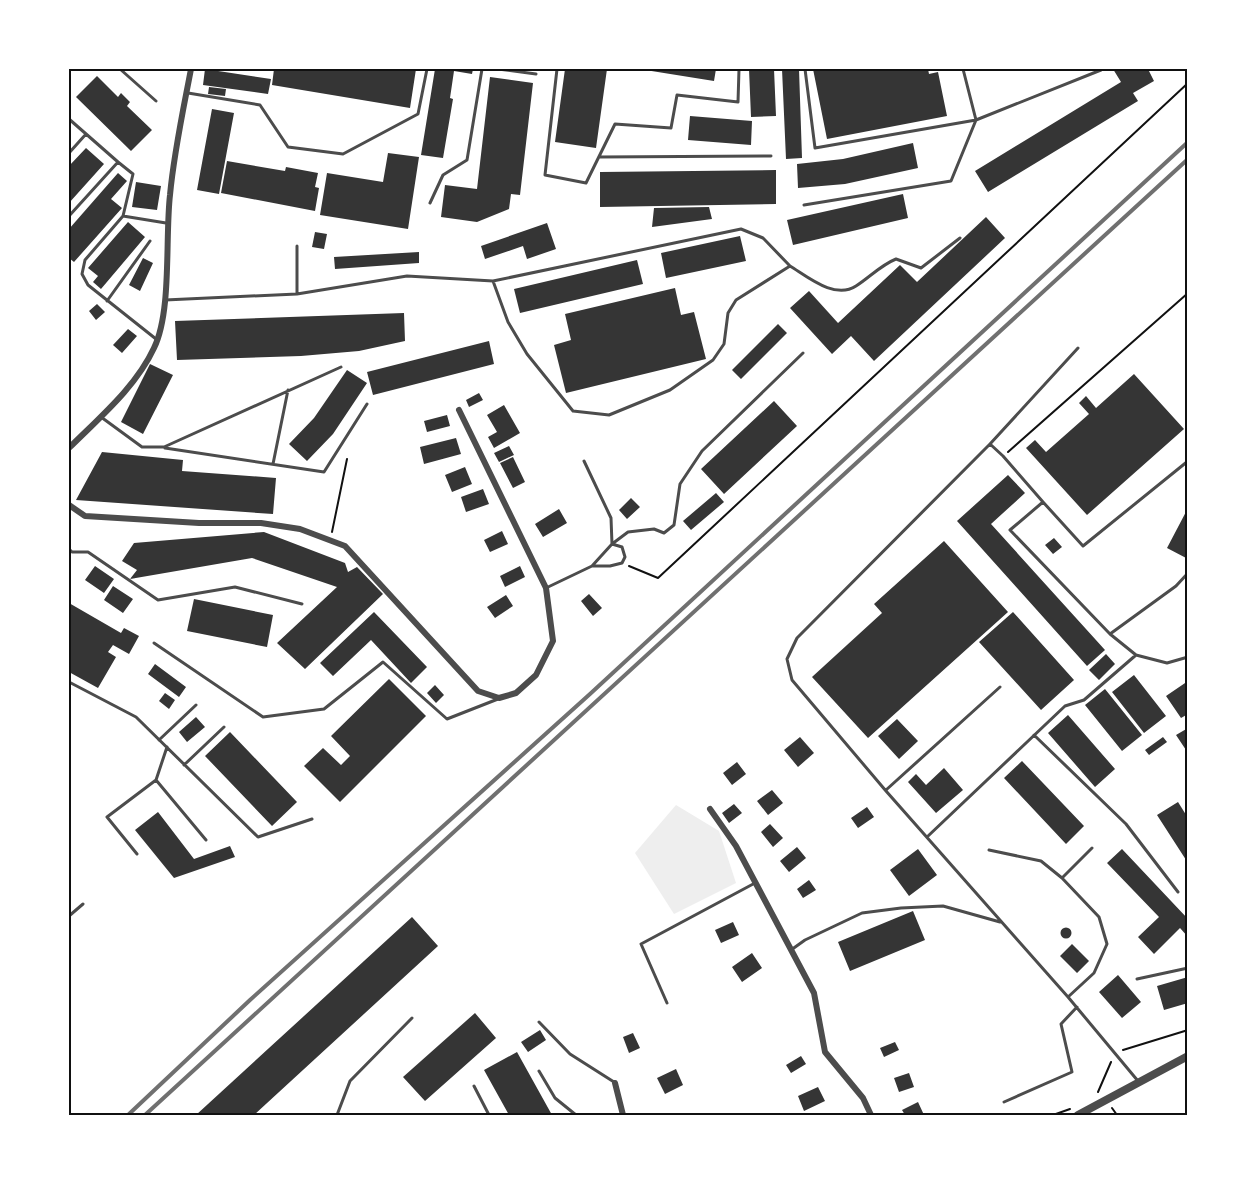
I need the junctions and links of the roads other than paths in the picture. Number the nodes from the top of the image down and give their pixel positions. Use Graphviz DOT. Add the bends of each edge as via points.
graph roads {
  1 [pos="120,69"];
  2 [pos="191,69"];
  3 [pos="427,69"];
  4 [pos="482,69"];
  5 [pos="498,69"];
  6 [pos="557,69"];
  7 [pos="739,69"];
  8 [pos="805,69"];
  9 [pos="963,69"];
  10 [pos="1101,70"];
  11 [pos="536,74"];
  12 [pos="186,93"];
  13 [pos="156,101"];
  14 [pos="69,119"];
  15 [pos="976,120"];
  16 [pos="86,134"];
  17 [pos="69,153"];
  18 [pos="771,156"];
  19 [pos="598,157"];
  20 [pos="118,162"];
  21 [pos="430,203"];
  22 [pos="804,205"];
  23 [pos="69,216"];
  24 [pos="123,216"];
  25 [pos="168,223"];
  26 [pos="960,238"];
  27 [pos="150,241"];
  28 [pos="297,246"];
  29 [pos="790,267"];
  30 [pos="494,281"];
  31 [pos="297,294"];
  32 [pos="164,300"];
  33 [pos="107,301"];
  34 [pos="157,340"];
  35 [pos="1078,348"];
  36 [pos="803,352"];
  37 [pos="341,367"];
  38 [pos="288,390"];
  39 [pos="367,404"];
  40 [pos="459,410"];
  41 [pos="101,417"];
  42 [pos="990,444"];
  43 [pos="164,447"];
  44 [pos="69,448"];
  45 [pos="1188,460"];
  46 [pos="584,461"];
  47 [pos="273,464"];
  48 [pos="1042,502"];
  49 [pos="69,505"];
  50 [pos="612,544"];
  51 [pos="69,549"];
  52 [pos="592,566"];
  53 [pos="1188,573"];
  54 [pos="546,588"];
  55 [pos="302,604"];
  56 [pos="1110,634"];
  57 [pos="154,642"];
  58 [pos="1136,655"];
  59 [pos="1188,657"];
  60 [pos="69,682"];
  61 [pos="1000,687"];
  62 [pos="499,698"];
  63 [pos="196,705"];
  64 [pos="224,727"];
  65 [pos="1034,735"];
  66 [pos="159,740"];
  67 [pos="167,747"];
  68 [pos="184,765"];
  69 [pos="156,780"];
  70 [pos="886,791"];
  71 [pos="710,809"];
  72 [pos="312,819"];
  73 [pos="927,837"];
  74 [pos="206,840"];
  75 [pos="1092,848"];
  76 [pos="989,850"];
  77 [pos="137,854"];
  78 [pos="1062,878"];
  79 [pos="755,883"];
  80 [pos="1178,892"];
  81 [pos="84,904"];
  82 [pos="69,916"];
  83 [pos="1001,922"];
  84 [pos="790,950"];
  85 [pos="1188,968"];
  86 [pos="1137,979"];
  87 [pos="1068,997"];
  88 [pos="667,1003"];
  89 [pos="1077,1006"];
  90 [pos="412,1018"];
  91 [pos="539,1022"];
  92 [pos="1188,1056"];
  93 [pos="539,1071"];
  94 [pos="1140,1082"];
  95 [pos="615,1083"];
  96 [pos="474,1086"];
  97 [pos="1004,1102"];
  98 [pos="337,1115"];
  99 [pos="489,1115"];
  100 [pos="576,1115"];
  101 [pos="623,1115"];
  102 [pos="871,1115"];
  103 [pos="1078,1115"];
  1 -- 13 [label="lane"];
  2 -- 12 [label="street"];
  3 -- 12 [label="lane" via="418,114 343,154 288,147 260,105"];
  4 -- 21 [label="lane" via="467,160 443,175"];
  5 -- 11 [label="lane"];
  6 -- 19 [label="lane" via="545,176 586,183"];
  7 -- 19 [label="lane" via="738,102 677,96 671,128 615,124"];
  8 -- 15 [label="lane" via="815,148"];
  9 -- 15 [label="lane"];
  10 -- 15 [label="lane"];
  12 -- 25 [label="street"];
  14 -- 16 [label="lane"];
  15 -- 22 [label="lane" via="951,181"];
  16 -- 17 [label="lane"];
  16 -- 20 [label="lane"];
  18 -- 19 [label="lane"];
  20 -- 23 [label="lane"];
  20 -- 24 [label="lane" via="133,174"];
  24 -- 25 [label="lane"];
  24 -- 33 [label="lane" via="85,260 82,274 88,285"];
  25 -- 32 [label="street"];
  26 -- 29 [label="lane" via="921,268 896,259 853,288 831,290"];
  27 -- 33 [label="lane"];
  28 -- 31 [label="lane"];
  29 -- 30 [label="lane" via="763,237 741,229"];
  29 -- 30 [label="lane" via="736,300 728,313 724,344 713,360 670,390 609,415 573,411 522,346 508,322"];
  30 -- 31 [label="lane" via="407,276"];
  31 -- 32 [label="lane"];
  32 -- 34 [label="street"];
  33 -- 34 [label="lane"];
  34 -- 41 [label="street" via="147,363"];
  35 -- 42 [label="lane"];
  36 -- 50 [label="lane" via="702,451 680,484 674,525 664,533 654,529 628,532"];
  37 -- 38 [label="lane"];
  38 -- 43 [label="lane"];
  38 -- 47 [label="lane"];
  39 -- 47 [label="lane" via="324,472"];
  40 -- 54 [label="street"];
  41 -- 43 [label="lane" via="142,447"];
  41 -- 44 [label="street"];
  42 -- 48 [label="lane"];
  42 -- 70 [label="lane" via="797,638 787,659 792,680"];
  43 -- 47 [label="lane"];
  45 -- 48 [label="lane" via="1083,546"];
  46 -- 50 [label="lane" via="611,518"];
  48 -- 56 [label="lane" via="1010,530"];
  49 -- 62 [label="street" via="86,516 261,523 300,529 345,546 478,691"];
  50 -- 52 [label="lane"];
  50 -- 52 [label="lane" via="622,547 622,563"];
  51 -- 55 [label="lane" via="88,552 158,600 235,587"];
  52 -- 54 [label="lane"];
  53 -- 56 [label="lane"];
  54 -- 62 [label="street" via="553,641 536,675 516,693"];
  56 -- 58 [label="lane"];
  57 -- 62 [label="lane" via="263,717 324,709 383,662 447,719"];
  58 -- 59 [label="lane" via="1167,663"];
  58 -- 65 [label="lane" via="1084,700 1065,706"];
  60 -- 66 [label="lane" via="136,717"];
  61 -- 70 [label="lane"];
  63 -- 66 [label="lane"];
  64 -- 68 [label="lane"];
  65 -- 73 [label="lane"];
  65 -- 80 [label="lane" via="1126,824"];
  66 -- 67 [label="lane"];
  67 -- 68 [label="lane"];
  67 -- 69 [label="lane"];
  68 -- 72 [label="lane" via="258,837"];
  69 -- 74 [label="lane"];
  69 -- 77 [label="lane" via="107,817"];
  70 -- 73 [label="lane"];
  71 -- 79 [label="street"];
  73 -- 83 [label="lane"];
  75 -- 78 [label="lane"];
  76 -- 78 [label="lane" via="1041,861"];
  78 -- 87 [label="lane" via="1099,917 1107,944 1094,973"];
  79 -- 84 [label="street"];
  79 -- 88 [label="lane" via="641,944"];
  81 -- 82 [label="lane"];
  83 -- 84 [label="lane" via="943,906 861,913"];
  83 -- 87 [label="lane"];
  84 -- 102 [label="street" via="814,993 825,1052 863,1098"];
  85 -- 86 [label="lane"];
  87 -- 89 [label="lane"];
  89 -- 94 [label="lane"];
  89 -- 97 [label="lane" via="1061,1024 1072,1072"];
  90 -- 98 [label="lane" via="350,1082"];
  91 -- 95 [label="lane" via="570,1054"];
  92 -- 94 [label="street"];
  93 -- 100 [label="lane" via="555,1098"];
  94 -- 103 [label="street"];
  95 -- 101 [label="street"];
  96 -- 99 [label="lane"];
}
